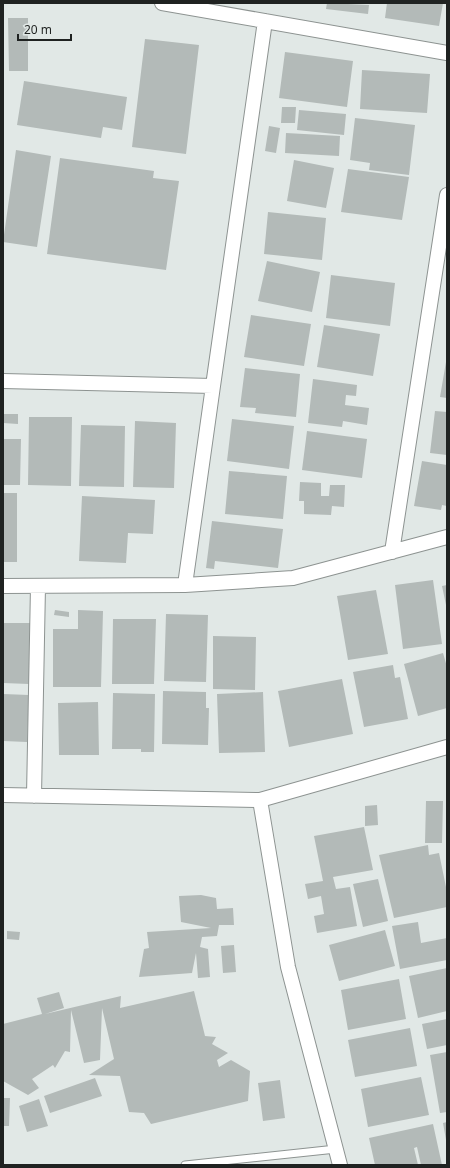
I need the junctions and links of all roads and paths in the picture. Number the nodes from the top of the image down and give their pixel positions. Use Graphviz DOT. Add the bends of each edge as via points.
graph roads {
  1 [pos="162,3"];
  2 [pos="265,21"];
  3 [pos="447,52"];
  4 [pos="447,195"];
  5 [pos="3,381"];
  6 [pos="214,386"];
  7 [pos="447,537"];
  8 [pos="392,552"];
  9 [pos="185,585"];
  10 [pos="3,586"];
  11 [pos="38,586"];
  12 [pos="447,747"];
  13 [pos="3,795"];
  14 [pos="34,796"];
  15 [pos="260,800"];
  16 [pos="336,1149"];
  17 [pos="185,1165"];
  18 [pos="340,1165"];
  1 -- 2 [label="street"];
  2 -- 3 [label="street"];
  2 -- 6 [label="street"];
  4 -- 8 [label="street"];
  5 -- 6 [label="street"];
  6 -- 9 [label="street"];
  7 -- 8 [label="street"];
  8 -- 9 [label="street" via="293,578"];
  9 -- 11 [label="street"];
  10 -- 11 [label="street"];
  11 -- 14 [label="street"];
  12 -- 15 [label="street"];
  13 -- 14 [label="street"];
  14 -- 15 [label="street"];
  15 -- 16 [label="street" via="288,967"];
  16 -- 17 [label="lane"];
  16 -- 18 [label="street"];
}
